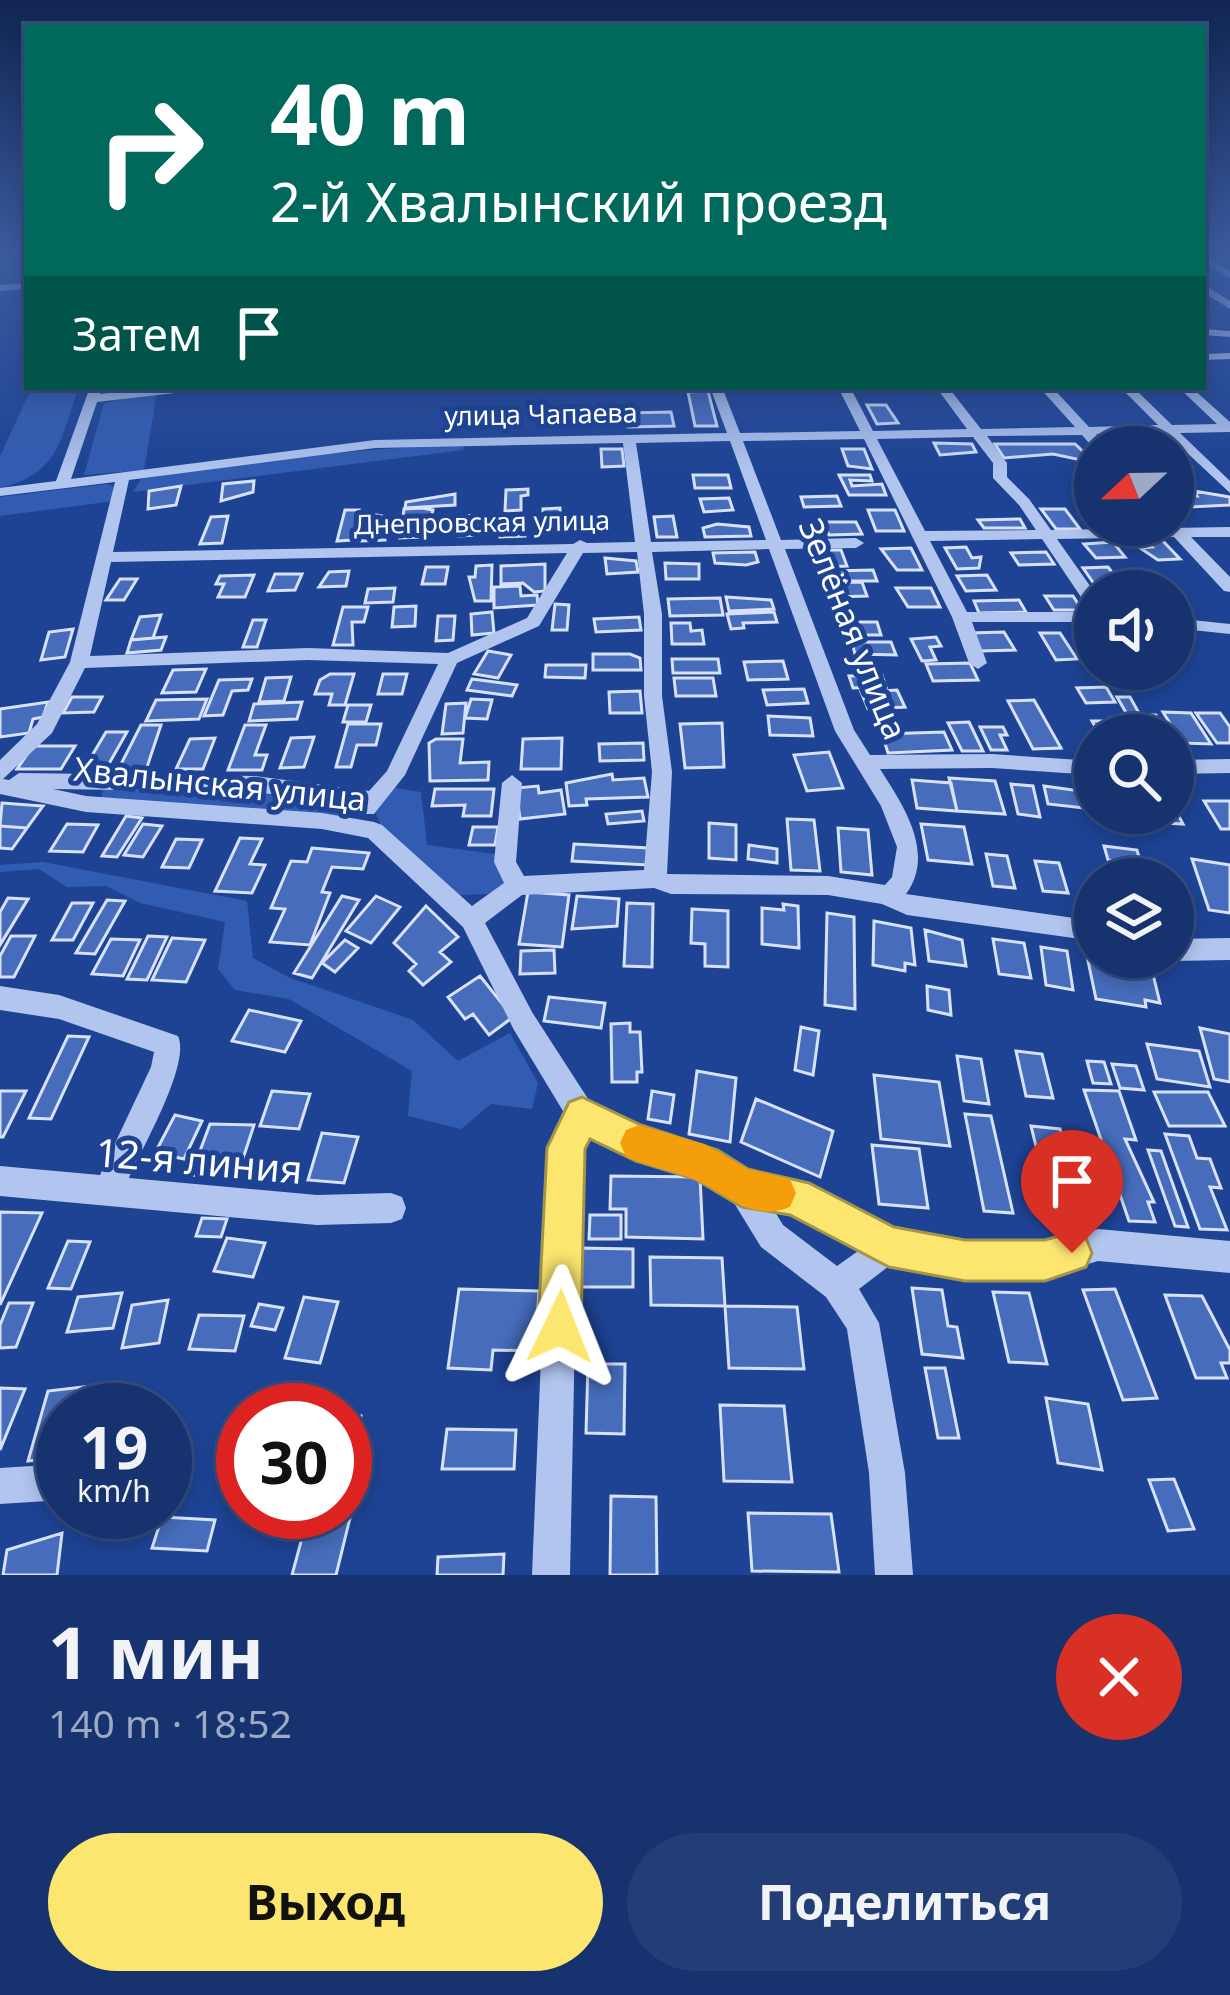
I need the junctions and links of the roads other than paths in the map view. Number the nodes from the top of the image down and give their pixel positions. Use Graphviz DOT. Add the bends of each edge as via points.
graph roads {
  1 [pos="143,390"];
  2 [pos="717,390"];
  3 [pos="846,390"];
  4 [pos="944,390"];
  5 [pos="1048,390"];
  6 [pos="1129,390"];
  7 [pos="1187,390"];
  8 [pos="94,393"];
  9 [pos="1079,426"];
  10 [pos="1164,426"];
  11 [pos="1194,428"];
  12 [pos="1230,428"];
  13 [pos="1074,430"];
  14 [pos="973,431"];
  15 [pos="868,434"];
  16 [pos="736,435"];
  17 [pos="629,437"];
  18 [pos="1194,455"];
  19 [pos="123,476"];
  20 [pos="62,483"];
  21 [pos="1230,489"];
  22 [pos="0,492"];
  23 [pos="1194,528"];
  24 [pos="1074,532"];
  25 [pos="1230,532"];
  26 [pos="1044,534"];
  27 [pos="920,536"];
  28 [pos="775,543"];
  29 [pos="856,543"];
  30 [pos="580,545"];
  31 [pos="643,545"];
  32 [pos="1194,546"];
  33 [pos="108,557"];
  34 [pos="1074,576"];
  35 [pos="1230,587"];
  36 [pos="961,617"];
  37 [pos="1074,617"];
  38 [pos="1194,625"];
  39 [pos="1230,629"];
  40 [pos="450,658"];
  41 [pos="79,662"];
  42 [pos="978,663"];
  43 [pos="863,762"];
  44 [pos="1074,766"];
  45 [pos="1230,766"];
  46 [pos="1194,767"];
  47 [pos="0,772"];
  48 [pos="512,783"];
  49 [pos="0,784"];
  50 [pos="369,799"];
  51 [pos="360,826"];
  52 [pos="655,879"];
  53 [pos="517,886"];
  54 [pos="892,894"];
  55 [pos="471,920"];
  56 [pos="1074,928"];
  57 [pos="1230,949"];
  58 [pos="1194,950"];
  59 [pos="0,998"];
  60 [pos="582,1115"];
  61 [pos="0,1181"];
  62 [pos="742,1187"];
  63 [pos="107,1192"];
  64 [pos="391,1208"];
  65 [pos="889,1247"];
  66 [pos="1230,1257"];
  67 [pos="837,1286"];
  68 [pos="36,1484"];
  69 [pos="0,1486"];
  70 [pos="551,1575"];
  71 [pos="894,1575"];
  1 -- 8 [label="street"];
  2 -- 16 [label="street, Зелёная улица"];
  3 -- 15 [label="street"];
  4 -- 14 [label="street"];
  5 -- 9 [label="street"];
  6 -- 10 [label="street"];
  7 -- 12 [label="street"];
  8 -- 20 [label="street"];
  11 -- 12 [label="street, улица Чапаева"];
  13 -- 14 [label="street, улица Чапаева"];
  14 -- 15 [label="street, улица Чапаева"];
  14 -- 26 [label="street"];
  15 -- 16 [label="street, улица Чапаева"];
  15 -- 27 [label="street"];
  16 -- 17 [label="street, улица Чапаева"];
  16 -- 28 [label="street, Зелёная улица"];
  17 -- 19 [label="street, улица Чапаева" via="375,444"];
  17 -- 31 [label="street"];
  18 -- 21 [label="street"];
  19 -- 20 [label="street, улица Чапаева"];
  19 -- 33 [label="street"];
  20 -- 22 [label="street, улица Чапаева"];
  23 -- 25 [label="street"];
  24 -- 26 [label="street"];
  26 -- 27 [label="street"];
  26 -- 34 [label="street"];
  27 -- 36 [label="street"];
  28 -- 29 [label="street, Днепровская улица"];
  28 -- 31 [label="street, Днепровская улица"];
  28 -- 43 [label="street, Зелёная улица"];
  30 -- 31 [label="street, Днепровская улица"];
  30 -- 33 [label="street, Днепровская улица"];
  30 -- 40 [label="street" via="532,622"];
  31 -- 52 [label="street" via="662,772"];
  32 -- 35 [label="street"];
  33 -- 41 [label="street"];
  36 -- 37 [label="street"];
  36 -- 42 [label="street"];
  38 -- 39 [label="street"];
  40 -- 41 [label="street"];
  40 -- 50 [label="street" via="395,775"];
  41 -- 47 [label="street" via="45,728"];
  43 -- 44 [label="street"];
  43 -- 54 [label="street, Зелёная улица" via="908,847"];
  45 -- 46 [label="street"];
  48 -- 53 [label="street" via="506,862"];
  49 -- 50 [label="street" via="255,784"];
  49 -- 51 [label="street, Хвалынская улица" via="86,804"];
  50 -- 51 [label="street"];
  51 -- 55 [label="street, Хвалынская улица"];
  52 -- 53 [label="street"];
  52 -- 54 [label="street" via="824,883"];
  53 -- 55 [label="street"];
  54 -- 56 [label="street" via="927,909"];
  55 -- 60 [label="street, Хвалынская улица"];
  57 -- 58 [label="street"];
  59 -- 63 [label="street" via="59,1007 169,1045"];
  60 -- 62 [label="street" via="704,1163"];
  60 -- 70 [label="street" via="566,1148 563,1187"];
  61 -- 63 [label="street, 12-я линия"];
  62 -- 65 [label="street" via="795,1196"];
  62 -- 67 [label="street" via="772,1236"];
  63 -- 64 [label="street, 12-я линия" via="317,1210"];
  65 -- 66 [label="street" via="965,1261 1045,1261 1098,1245"];
  65 -- 67 [label="street"];
  67 -- 71 [label="street" via="863,1322"];
  68 -- 69 [label="street"];
}
